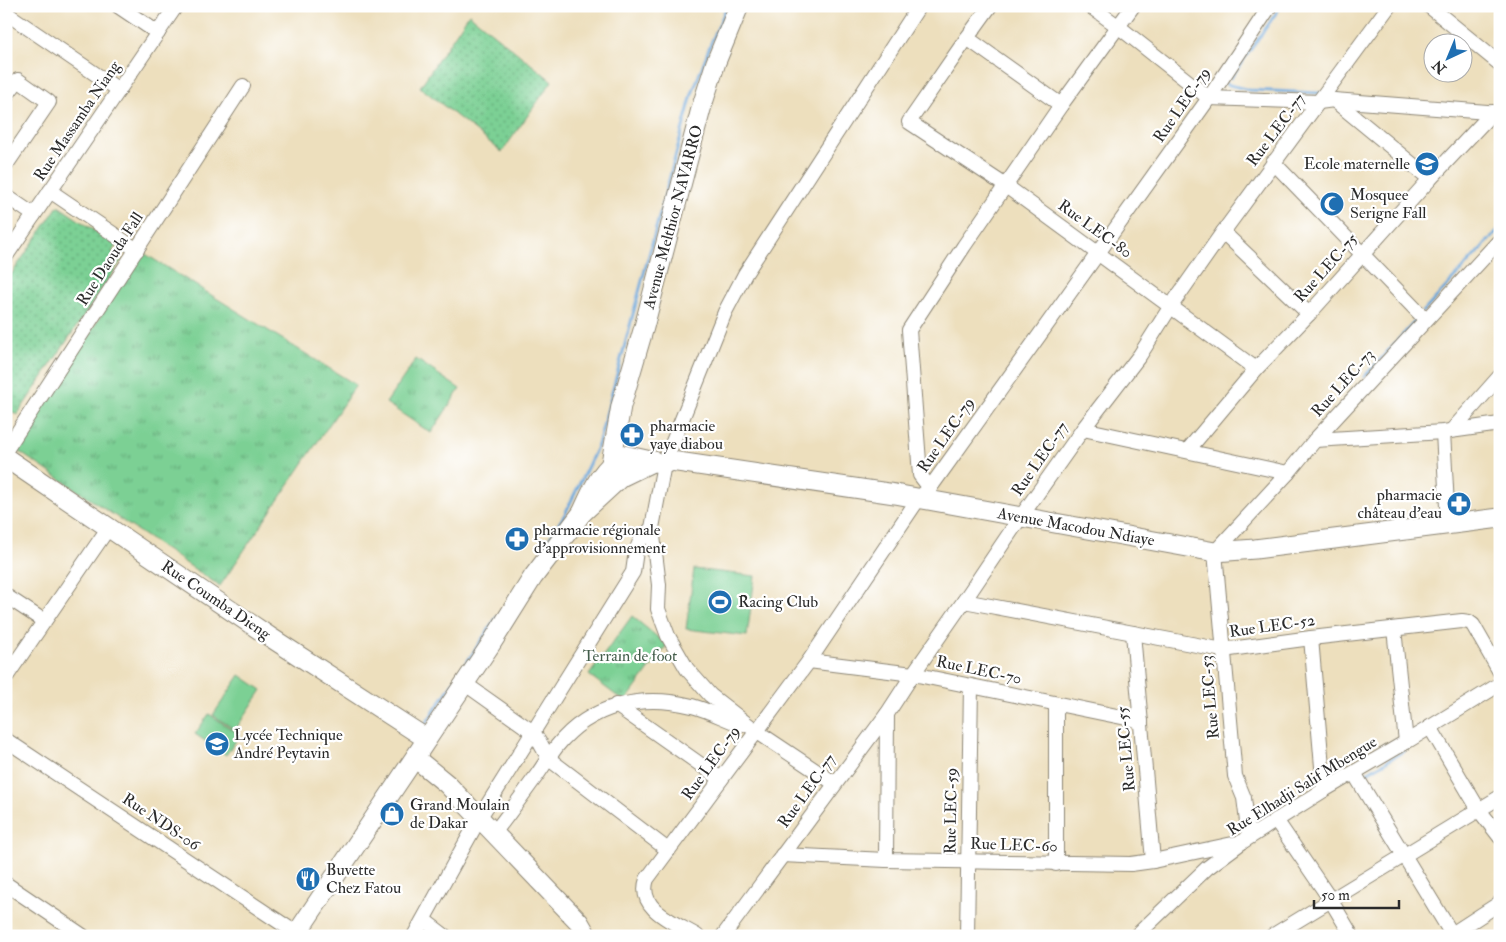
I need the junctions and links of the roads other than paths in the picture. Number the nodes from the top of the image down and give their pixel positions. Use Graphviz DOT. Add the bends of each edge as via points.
graph roads {
  1 [pos="118,6"];
  2 [pos="176,6"];
  3 [pos="739,6"];
  4 [pos="919,6"];
  5 [pos="990,6"];
  6 [pos="1090,6"];
  7 [pos="1133,6"];
  8 [pos="1389,6"];
  9 [pos="1429,6"];
  10 [pos="1268,7"];
  11 [pos="7,15"];
  12 [pos="1119,27"];
  13 [pos="158,33"];
  14 [pos="967,38"];
  15 [pos="1500,64"];
  16 [pos="243,86"];
  17 [pos="119,90"];
  18 [pos="6,96"];
  19 [pos="1209,98"];
  20 [pos="1334,100"];
  21 [pos="1319,102"];
  22 [pos="1062,105"];
  23 [pos="1496,112"];
  24 [pos="1273,162"];
  25 [pos="6,165"];
  26 [pos="1430,179"];
  27 [pos="1006,186"];
  28 [pos="50,191"];
  29 [pos="6,196"];
  30 [pos="34,215"];
  31 [pos="1224,232"];
  32 [pos="1500,240"];
  33 [pos="137,250"];
  34 [pos="1098,252"];
  35 [pos="1362,254"];
  36 [pos="6,256"];
  37 [pos="1171,306"];
  38 [pos="1309,314"];
  39 [pos="1425,320"];
  40 [pos="1256,369"];
  41 [pos="1500,376"];
  42 [pos="1500,424"];
  43 [pos="1083,429"];
  44 [pos="1448,430"];
  45 [pos="1315,440"];
  46 [pos="1188,450"];
  47 [pos="7,457"];
  48 [pos="659,462"];
  49 [pos="621,467"];
  50 [pos="1288,473"];
  51 [pos="924,493"];
  52 [pos="1020,518"];
  53 [pos="1500,518"];
  54 [pos="1448,525"];
  55 [pos="109,527"];
  56 [pos="652,528"];
  57 [pos="1215,552"];
  58 [pos="6,596"];
  59 [pos="964,601"];
  60 [pos="44,621"];
  61 [pos="1394,629"];
  62 [pos="1134,633"];
  63 [pos="1311,638"];
  64 [pos="1223,650"];
  65 [pos="809,661"];
  66 [pos="1500,672"];
  67 [pos="913,674"];
  68 [pos="6,677"];
  69 [pos="464,683"];
  70 [pos="1500,684"];
  71 [pos="971,686"];
  72 [pos="1056,704"];
  73 [pos="616,705"];
  74 [pos="886,714"];
  75 [pos="1141,721"];
  76 [pos="1430,727"];
  77 [pos="756,731"];
  78 [pos="533,732"];
  79 [pos="427,739"];
  80 [pos="6,740"];
  81 [pos="1406,742"];
  82 [pos="415,758"];
  83 [pos="549,759"];
  84 [pos="1354,773"];
  85 [pos="721,779"];
  86 [pos="834,783"];
  87 [pos="1324,790"];
  88 [pos="1500,797"];
  89 [pos="1479,810"];
  90 [pos="480,817"];
  91 [pos="1276,820"];
  92 [pos="494,833"];
  93 [pos="1500,837"];
  94 [pos="1246,839"];
  95 [pos="668,850"];
  96 [pos="782,855"];
  97 [pos="1404,855"];
  98 [pos="886,860"];
  99 [pos="968,861"];
  100 [pos="1153,861"];
  101 [pos="1056,864"];
  102 [pos="7,886"];
  103 [pos="1330,899"];
  104 [pos="1500,904"];
  105 [pos="424,920"];
  106 [pos="295,934"];
  107 [pos="1451,935"];
  108 [pos="83,936"];
  109 [pos="414,936"];
  110 [pos="445,936"];
  111 [pos="587,936"];
  112 [pos="697,936"];
  113 [pos="723,936"];
  114 [pos="967,936"];
  115 [pos="1136,936"];
  116 [pos="1272,936"];
  117 [pos="1352,936"];
  1 -- 13 [label="street"];
  2 -- 13 [label="street, Rue Massamba Niang"];
  3 -- 49 [label="street, Avenue Melthior NAVARRO" via="708,86 621,406 616,432"];
  4 -- 48 [label="street" via="741,280"];
  5 -- 14 [label="street"];
  6 -- 12 [label="street"];
  7 -- 12 [label="street"];
  8 -- 21 [label="street, Rue LEC-77"];
  9 -- 15 [label="street"];
  10 -- 19 [label="street, Rue LEC-79"];
  11 -- 17 [label="street"];
  12 -- 19 [label="street"];
  12 -- 22 [label="street"];
  13 -- 17 [label="street, Rue Massamba Niang"];
  14 -- 22 [label="street"];
  14 -- 27 [label="street, Rue LEC-80" via="909,122"];
  16 -- 33 [label="street, Rue Daouda Fall"];
  17 -- 28 [label="street, Rue Massamba Niang"];
  18 -- 25 [label="street" via="18,80 49,102"];
  19 -- 21 [label="street"];
  19 -- 34 [label="street, Rue LEC-79"];
  20 -- 21 [label="street"];
  20 -- 23 [label="street"];
  20 -- 26 [label="street"];
  21 -- 24 [label="street, Rue LEC-77"];
  22 -- 27 [label="street"];
  23 -- 26 [label="street, Rue LEC-75"];
  24 -- 31 [label="street, Rue LEC-77"];
  24 -- 35 [label="street"];
  26 -- 35 [label="street, Rue LEC-75"];
  27 -- 34 [label="street, Rue LEC-80"];
  27 -- 51 [label="street" via="908,330"];
  28 -- 30 [label="street, Rue Massamba Niang"];
  28 -- 33 [label="street"];
  29 -- 30 [label="street"];
  30 -- 36 [label="street, Rue Massamba Niang"];
  31 -- 37 [label="street, Rue LEC-77"];
  31 -- 38 [label="street"];
  32 -- 39 [label="street, Rue LEC-73"];
  33 -- 47 [label="street, Rue Daouda Fall"];
  34 -- 37 [label="street, Rue LEC-80"];
  34 -- 51 [label="street, Rue LEC-79"];
  35 -- 38 [label="street, Rue LEC-75"];
  35 -- 39 [label="street"];
  37 -- 40 [label="street, Rue LEC-80"];
  37 -- 43 [label="street, Rue LEC-77" via="1140,355"];
  38 -- 40 [label="street, Rue LEC-75"];
  39 -- 45 [label="street, Rue LEC-73"];
  40 -- 46 [label="street, Rue LEC-75"];
  41 -- 44 [label="street"];
  42 -- 44 [label="street"];
  43 -- 46 [label="street"];
  43 -- 52 [label="street, Rue LEC-77"];
  44 -- 45 [label="street"];
  44 -- 54 [label="street"];
  45 -- 50 [label="street, Rue LEC-73"];
  46 -- 50 [label="street"];
  47 -- 55 [label="street, Rue Coumba Dieng"];
  48 -- 49 [label="street"];
  48 -- 51 [label="street, Avenue Macodou Ndiaye"];
  48 -- 56 [label="street"];
  49 -- 69 [label="street" via="533,577"];
  50 -- 57 [label="street, Rue LEC-73"];
  51 -- 52 [label="street, Avenue Macodou Ndiaye"];
  51 -- 65 [label="street, Rue LEC-79"];
  52 -- 57 [label="street, Avenue Macodou Ndiaye"];
  52 -- 59 [label="street, Rue LEC-77"];
  53 -- 54 [label="street, Avenue Macodou Ndiaye"];
  54 -- 57 [label="street, Avenue Macodou Ndiaye"];
  55 -- 60 [label="street"];
  55 -- 79 [label="street, Rue Coumba Dieng"];
  56 -- 77 [label="street" via="659,585 658,609 668,636 699,684"];
  56 -- 78 [label="street" via="641,539 632,572"];
  57 -- 64 [label="street, Rue LEC-53"];
  58 -- 60 [label="street"];
  59 -- 62 [label="street, Rue LEC-52"];
  59 -- 67 [label="street, Rue LEC-77"];
  60 -- 68 [label="street"];
  61 -- 63 [label="street, Rue LEC-52"];
  61 -- 66 [label="street, Rue LEC-52" via="1469,622"];
  61 -- 81 [label="street"];
  62 -- 64 [label="street, Rue LEC-52"];
  62 -- 75 [label="street, Rue LEC-55"];
  63 -- 64 [label="street, Rue LEC-52"];
  63 -- 87 [label="street"];
  64 -- 94 [label="street, Rue LEC-53" via="1235,776 1244,798"];
  65 -- 67 [label="street, Rue LEC-70"];
  65 -- 77 [label="street, Rue LEC-79"];
  67 -- 71 [label="street, Rue LEC-70"];
  67 -- 74 [label="street, Rue LEC-77"];
  69 -- 78 [label="street"];
  69 -- 79 [label="street"];
  70 -- 76 [label="street, Rue Elhadji Salif Mbengue"];
  71 -- 72 [label="street, Rue LEC-70"];
  71 -- 99 [label="street, Rue LEC-59"];
  72 -- 75 [label="street, Rue LEC-70"];
  72 -- 101 [label="street"];
  73 -- 77 [label="street" via="647,701 692,706"];
  73 -- 83 [label="street" via="577,726"];
  73 -- 85 [label="street"];
  74 -- 86 [label="street, Rue LEC-77"];
  74 -- 98 [label="street"];
  75 -- 100 [label="street, Rue LEC-55"];
  76 -- 81 [label="street, Rue Elhadji Salif Mbengue"];
  76 -- 89 [label="street"];
  77 -- 85 [label="street, Rue LEC-79"];
  77 -- 86 [label="street"];
  78 -- 83 [label="street"];
  78 -- 90 [label="street"];
  79 -- 82 [label="street"];
  80 -- 106 [label="street, Rue NDS-06"];
  81 -- 84 [label="street, Rue Elhadji Salif Mbengue"];
  82 -- 90 [label="street"];
  82 -- 106 [label="street"];
  83 -- 92 [label="street"];
  83 -- 95 [label="street"];
  84 -- 87 [label="street, Rue Elhadji Salif Mbengue"];
  84 -- 97 [label="street"];
  85 -- 95 [label="street, Rue LEC-79"];
  86 -- 96 [label="street, Rue LEC-77"];
  87 -- 91 [label="street, Rue Elhadji Salif Mbengue"];
  88 -- 89 [label="street"];
  89 -- 93 [label="street"];
  89 -- 97 [label="street"];
  90 -- 92 [label="street"];
  90 -- 105 [label="street"];
  91 -- 94 [label="street, Rue Elhadji Salif Mbengue"];
  91 -- 103 [label="street"];
  92 -- 111 [label="street" via="579,922"];
  94 -- 100 [label="street, Rue LEC-60"];
  94 -- 115 [label="street, Rue Elhadji Salif Mbengue" via="1208,868"];
  95 -- 112 [label="street, Rue LEC-79" via="647,879 645,897 658,912"];
  96 -- 98 [label="street, Rue LEC-60"];
  96 -- 113 [label="street, Rue LEC-77"];
  97 -- 103 [label="street"];
  97 -- 107 [label="street"];
  98 -- 99 [label="street, Rue LEC-60"];
  99 -- 101 [label="street, Rue LEC-60"];
  99 -- 114 [label="street, Rue LEC-59"];
  100 -- 101 [label="street, Rue LEC-60"];
  102 -- 108 [label="street"];
  103 -- 116 [label="street"];
  103 -- 117 [label="street"];
  104 -- 107 [label="street"];
  105 -- 109 [label="street"];
  105 -- 110 [label="street"];
}
